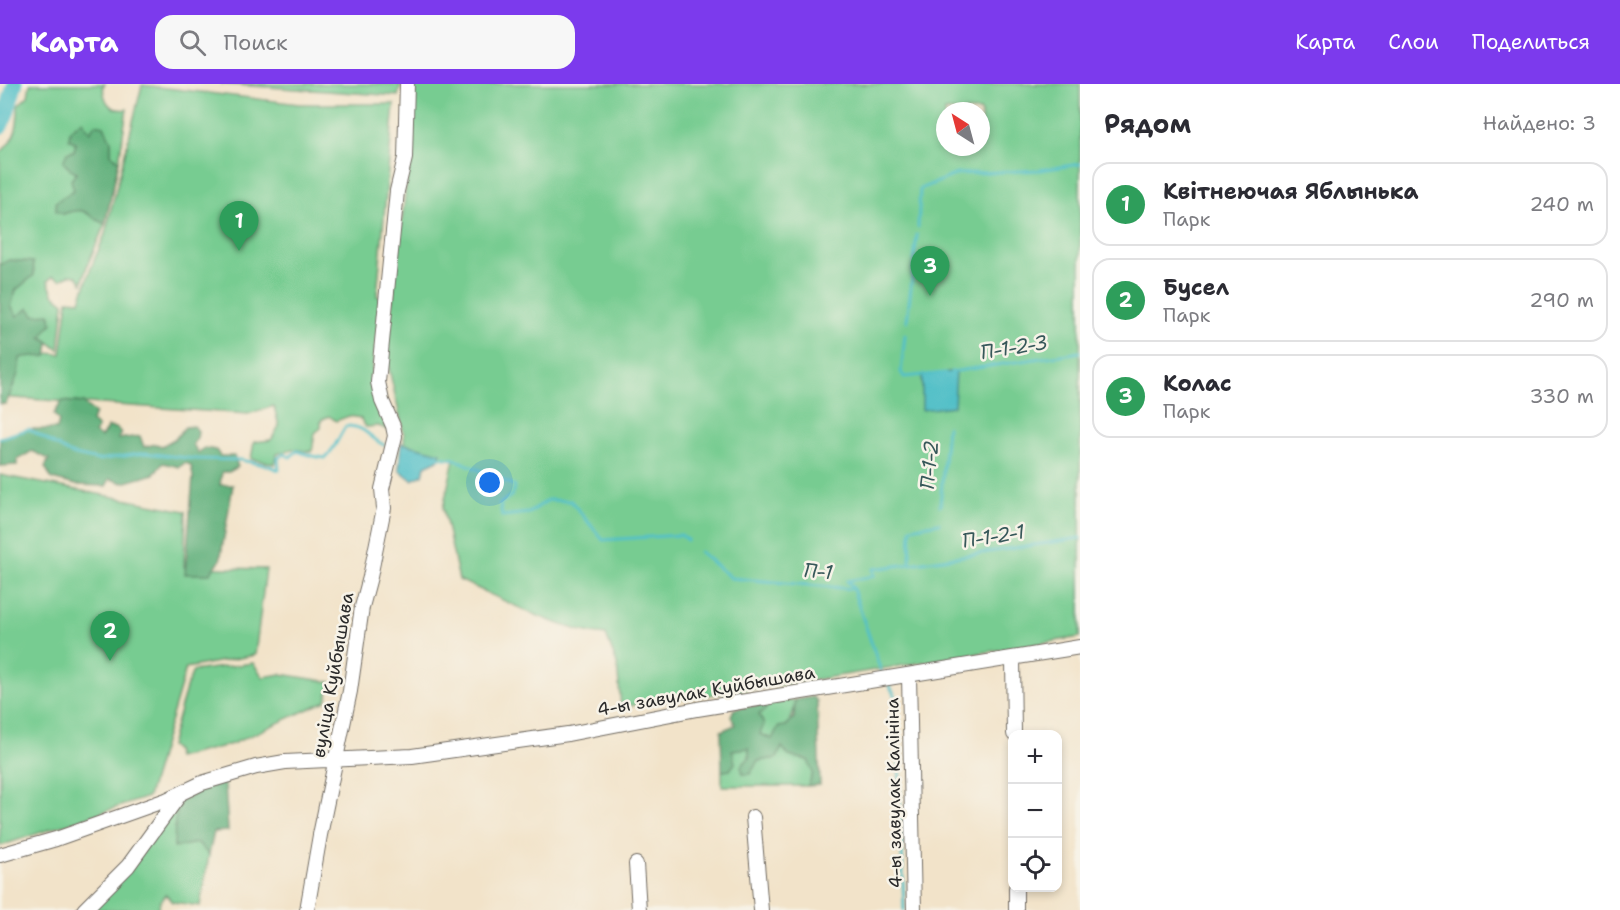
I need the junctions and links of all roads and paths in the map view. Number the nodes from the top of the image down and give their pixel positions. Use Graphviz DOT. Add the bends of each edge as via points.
graph roads {
  1 [pos="407,84"];
  2 [pos="1080,647"];
  3 [pos="1013,659"];
  4 [pos="909,676"];
  5 [pos="1014,730"];
  6 [pos="336,761"];
  7 [pos="181,793"];
  8 [pos="753,817"];
  9 [pos="0,855"];
  10 [pos="636,864"];
  11 [pos="1016,892"];
  12 [pos="84,910"];
  13 [pos="307,910"];
  14 [pos="639,910"];
  15 [pos="761,910"];
  16 [pos="914,910"];
  17 [pos="1016,910"];
  1 -- 6 [label="street, вуліца Куйбышава" via="405,158 397,191 378,381 393,426 393,447 382,489 384,508 362,607"];
  2 -- 3 [label="street, 4-ы завулак Куйбышава"];
  3 -- 4 [label="street, 4-ы завулак Куйбышава"];
  3 -- 5 [label="street"];
  4 -- 6 [label="street, 4-ы завулак Куйбышава" via="697,709 568,734 412,756"];
  4 -- 16 [label="street, 4-ы завулак Калініна"];
  6 -- 7 [label="street, 4-ы завулак Куйбышава" via="256,767"];
  6 -- 13 [label="street, вуліца Куйбышава"];
  7 -- 9 [label="street, 4-ы завулак Куйбышава" via="56,839"];
  7 -- 12 [label="street" via="128,866"];
  8 -- 15 [label="street"];
  10 -- 14 [label="street"];
  11 -- 17 [label="street"];
}
